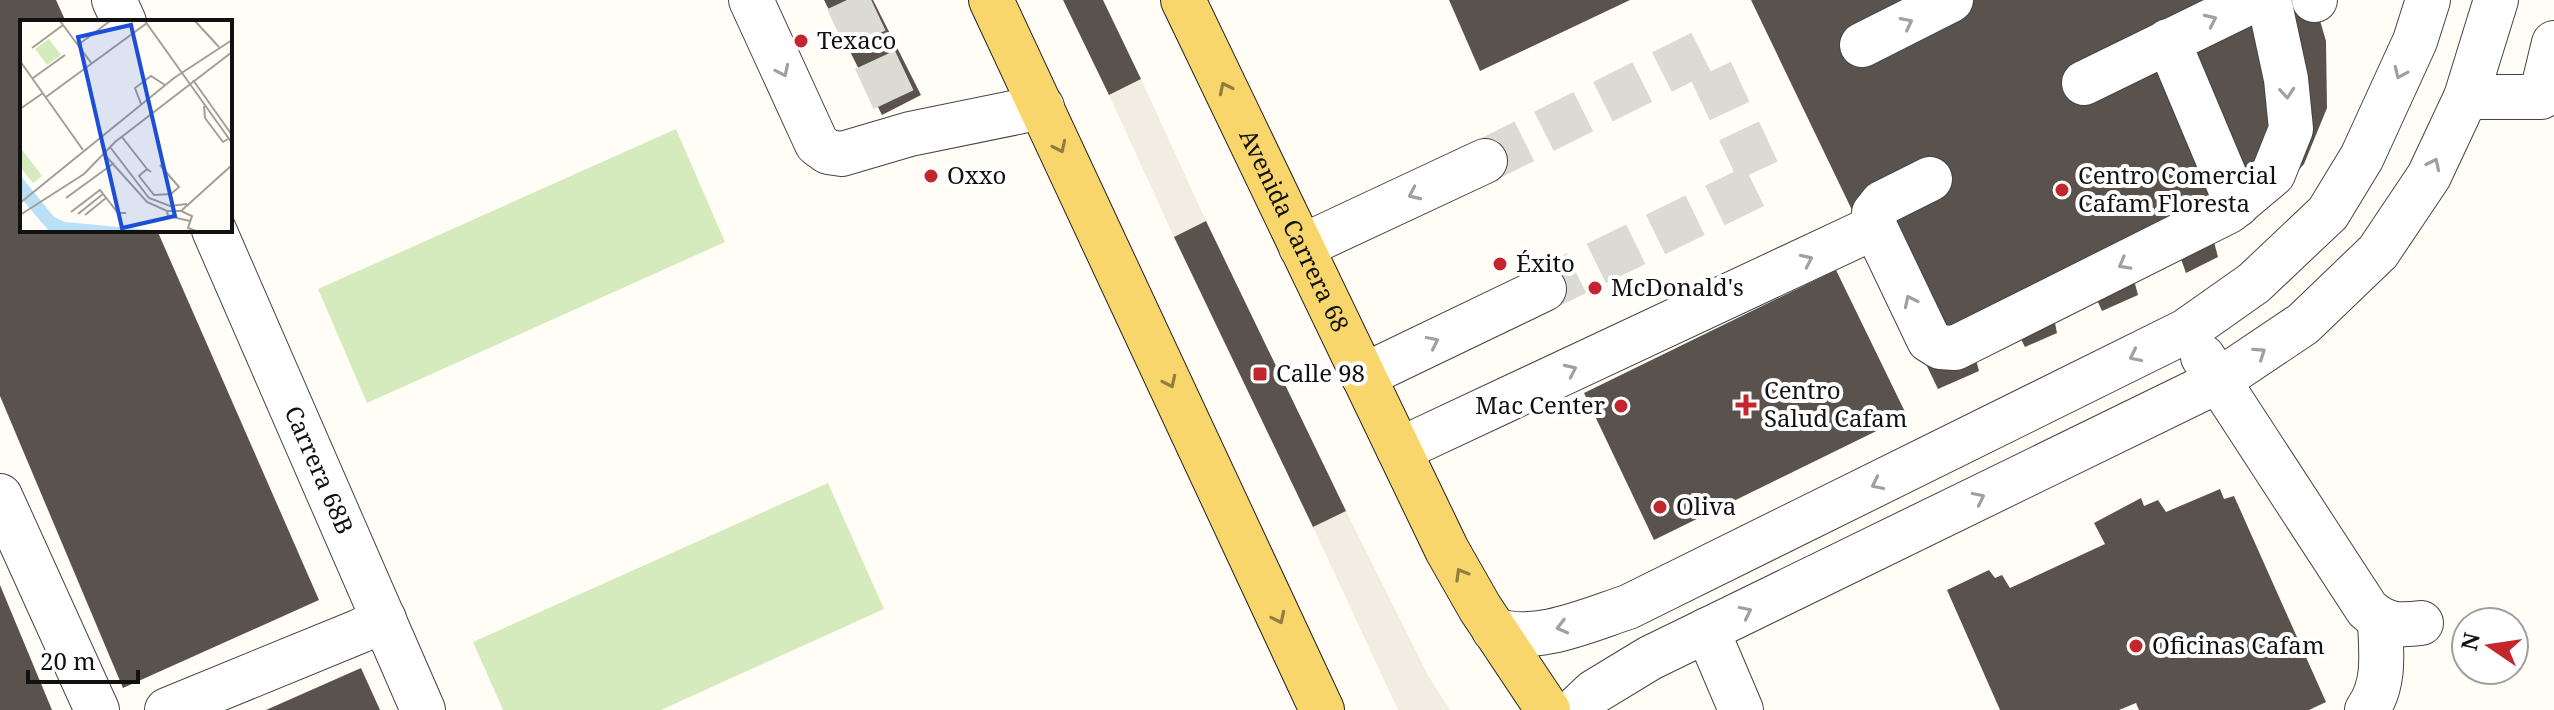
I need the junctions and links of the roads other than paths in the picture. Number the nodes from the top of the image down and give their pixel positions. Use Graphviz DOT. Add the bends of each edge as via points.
graph roads {
  1 [pos="114,0"];
  2 [pos="751,0"];
  3 [pos="991,0"];
  4 [pos="1183,0"];
  5 [pos="1951,0"];
  6 [pos="2428,0"];
  7 [pos="2496,0"];
  8 [pos="2266,5"];
  9 [pos="123,20"];
  10 [pos="2168,41"];
  11 [pos="2554,43"];
  12 [pos="1862,45"];
  13 [pos="2084,83"];
  14 [pos="2466,97"];
  15 [pos="1042,107"];
  16 [pos="1485,161"];
  17 [pos="1930,179"];
  18 [pos="2237,205"];
  19 [pos="2328,213"];
  20 [pos="1875,227"];
  21 [pos="215,232"];
  22 [pos="1301,247"];
  23 [pos="2378,252"];
  24 [pos="1544,289"];
  25 [pos="2186,331"];
  26 [pos="1363,376"];
  27 [pos="2218,381"];
  28 [pos="1399,450"];
  29 [pos="0,496"];
  30 [pos="384,619"];
  31 [pos="1494,630"];
  32 [pos="1707,630"];
  33 [pos="97,710"];
  34 [pos="167,710"];
  35 [pos="423,710"];
  36 [pos="1322,710"];
  37 [pos="1548,710"];
  38 [pos="1575,710"];
  39 [pos="1741,710"];
  40 [pos="2367,710"];
  1 -- 9 [label="street"];
  2 -- 15 [label="street, one-way" via="817,144 828,152 842,154 904,121"];
  3 -- 15 [label="main road"];
  22 -- 4 [label="main road, Avenida Carrera 68, one-way"];
  12 -- 5 [label="street, one-way"];
  6 -- 19 [label="street, one-way" via="2362,157"];
  7 -- 14 [label="street"];
  10 -- 8 [label="street, one-way"];
  8 -- 18 [label="street, one-way" via="2286,79 2291,129 2273,174"];
  10 -- 13 [label="street"];
  10 -- 18 [label="street"];
  11 -- 14 [label="street" via="2541,97"];
  23 -- 14 [label="street, one-way" via="2429,176"];
  15 -- 36 [label="main road, one-way"];
  16 -- 22 [label="street, one-way"];
  17 -- 20 [label="street" via="1882,203 1874,213"];
  18 -- 20 [label="street, one-way" via="1955,348 1929,340"];
  19 -- 23 [label="street"];
  19 -- 25 [label="street" via="2254,283"];
  28 -- 20 [label="street, one-way"];
  21 -- 30 [label="street, Carrera 68B"];
  22 -- 26 [label="main road, Avenida Carrera 68"];
  27 -- 23 [label="street, one-way" via="2303,324"];
  26 -- 24 [label="street, one-way"];
  25 -- 27 [label="street"];
  25 -- 31 [label="street, one-way" via="1628,607 1553,630"];
  26 -- 28 [label="main road, Avenida Carrera 68"];
  32 -- 27 [label="street, one-way"];
  27 -- 40 [label="street" via="2367,609 2400,622"];
  31 -- 28 [label="main road, Avenida Carrera 68, one-way" via="1447,550"];
  29 -- 33 [label="street"];
  30 -- 34 [label="street"];
  30 -- 35 [label="street, Carrera 68B"];
  31 -- 37 [label="main road, Avenida Carrera 68"];
  32 -- 38 [label="street" via="1605,685"];
  32 -- 39 [label="street"];
}
